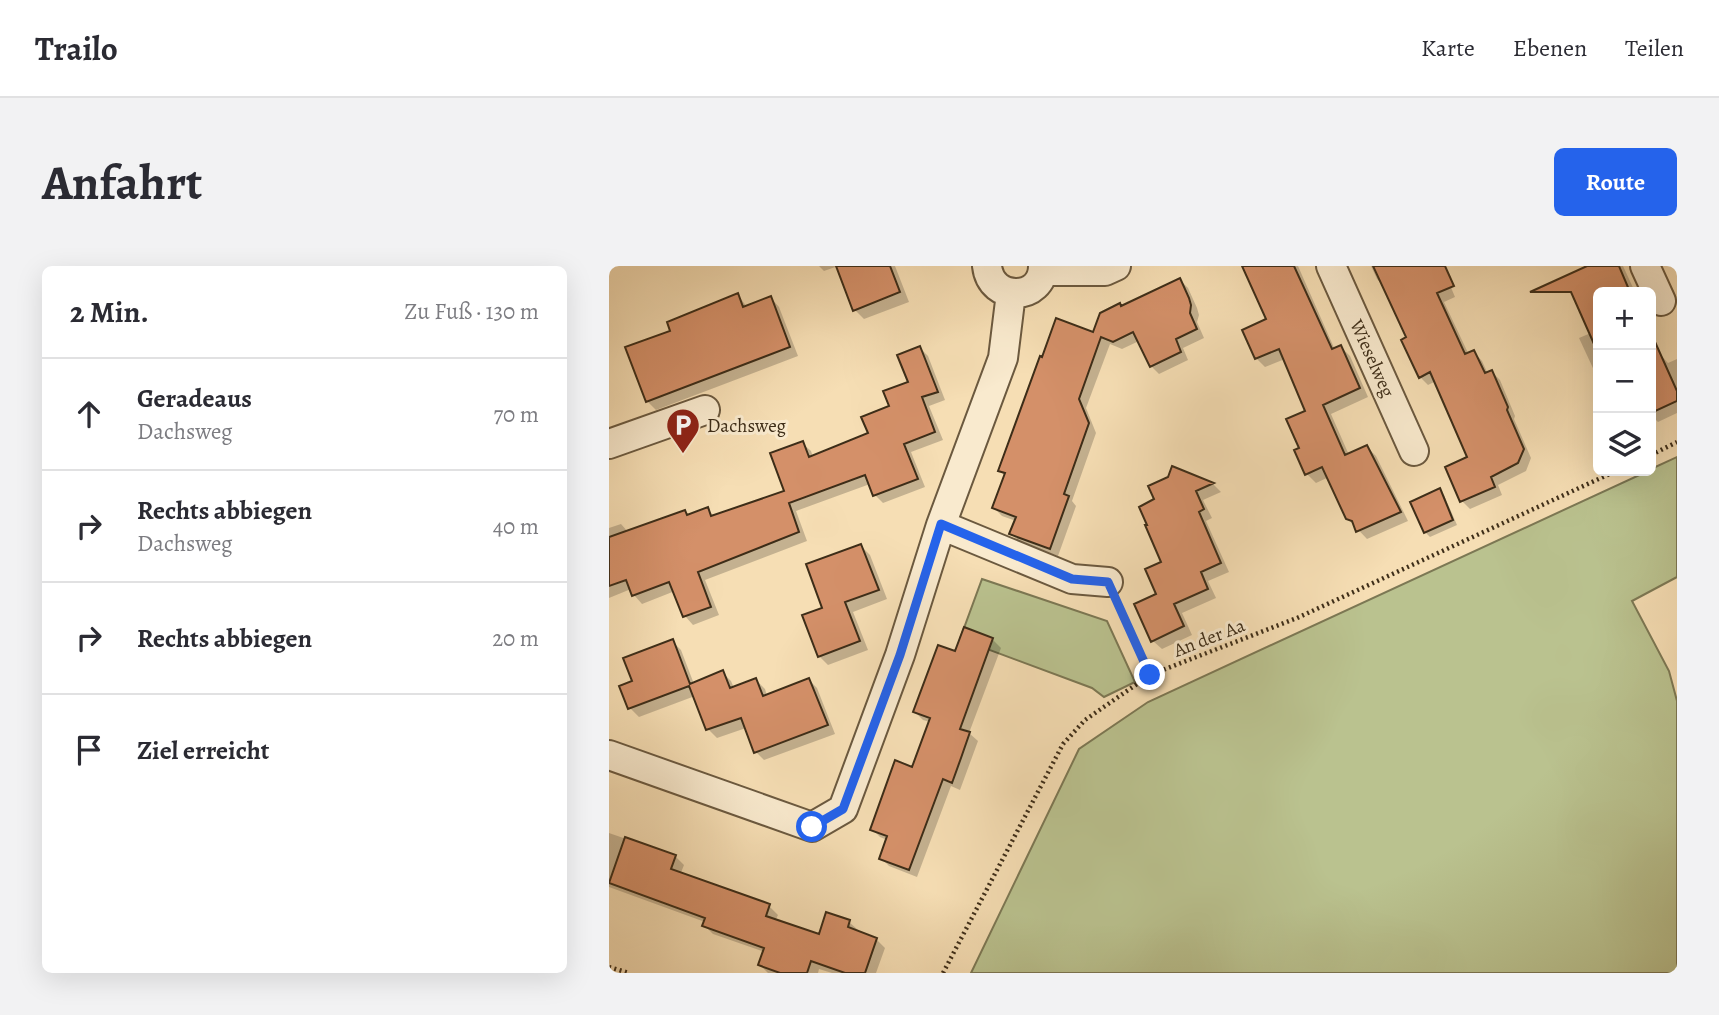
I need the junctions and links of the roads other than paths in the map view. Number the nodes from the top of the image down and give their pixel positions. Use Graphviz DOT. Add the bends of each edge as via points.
graph roads {
  1 [pos="987,266"];
  2 [pos="1116,266"];
  3 [pos="1331,266"];
  4 [pos="1645,266"];
  5 [pos="1043,268"];
  6 [pos="1011,293"];
  7 [pos="1661,301"];
  8 [pos="705,410"];
  9 [pos="609,444"];
  10 [pos="1414,451"];
  11 [pos="941,524"];
  12 [pos="1108,582"];
  13 [pos="609,755"];
  1 -- 6 [label="street" via="995,285"];
  2 -- 5 [label="street" via="1105,271"];
  3 -- 10 [label="street, Wieselweg"];
  4 -- 7 [label="street"];
  5 -- 6 [label="street" via="1028,290"];
  6 -- 11 [label="street" via="1003,358"];
  8 -- 9 [label="street"];
  11 -- 12 [label="street" via="1072,579"];
  11 -- 13 [label="street" via="900,655 843,809 812,827"];
}
